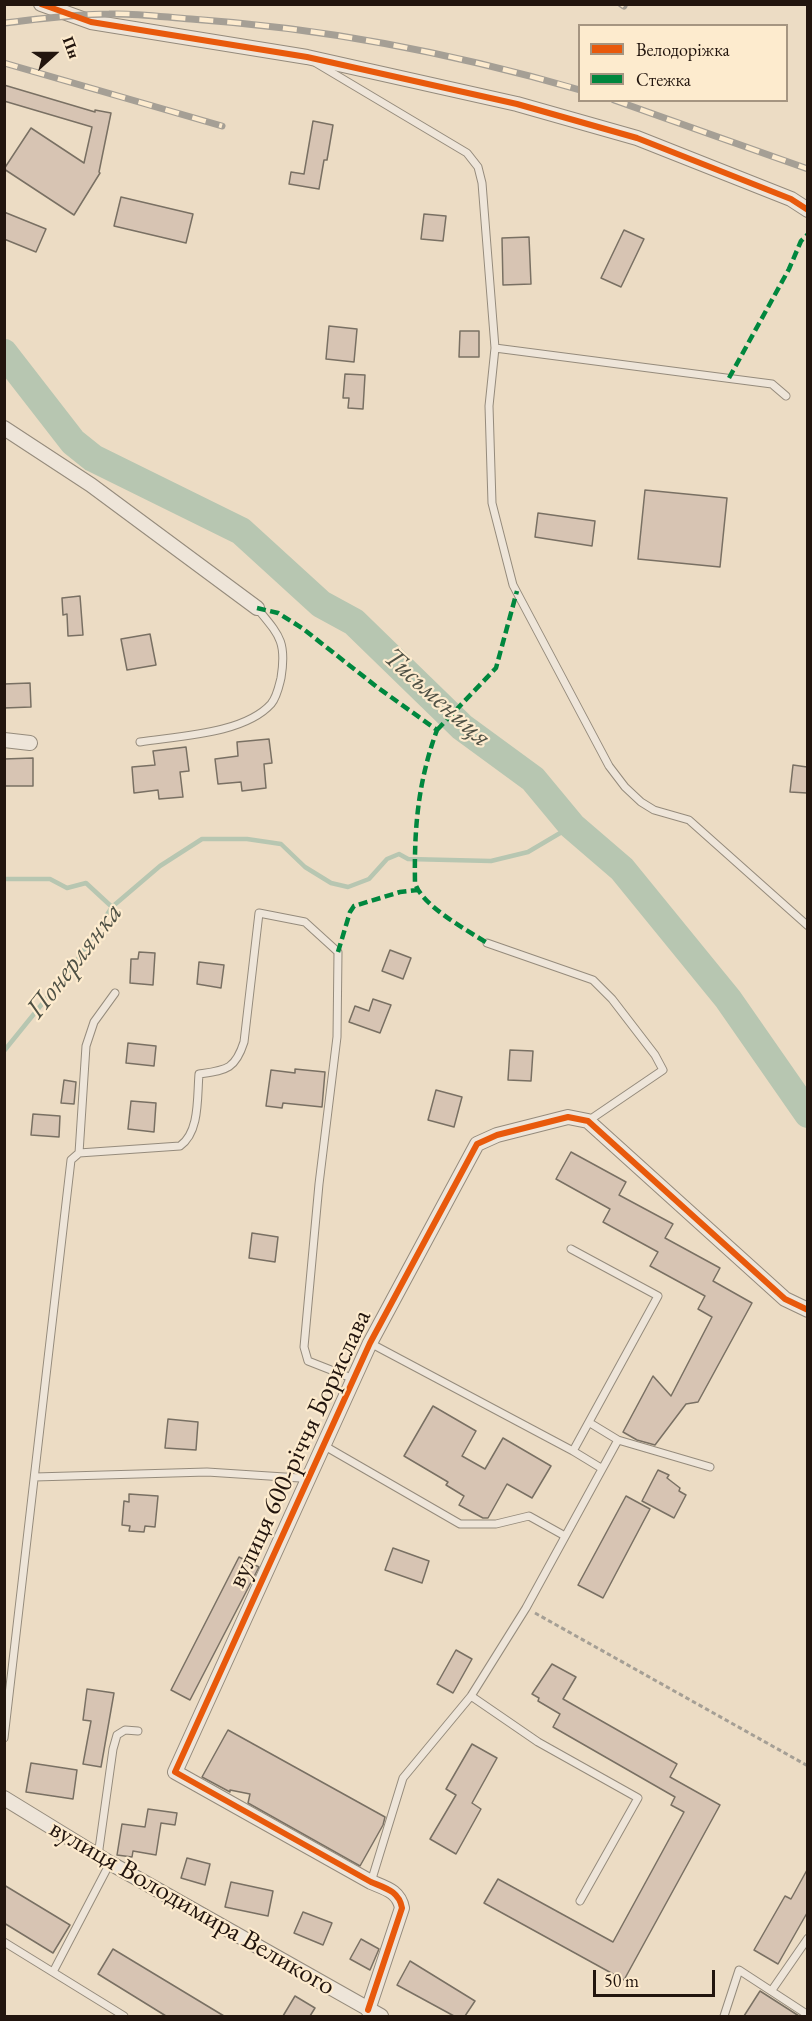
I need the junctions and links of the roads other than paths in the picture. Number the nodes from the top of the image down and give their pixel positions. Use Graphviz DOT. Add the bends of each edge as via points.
graph roads {
  1 [pos="41,4"];
  2 [pos="307,57"];
  3 [pos="807,210"];
  4 [pos="495,348"];
  5 [pos="786,396"];
  6 [pos="4,428"];
  7 [pos="257,608"];
  8 [pos="4,740"];
  9 [pos="140,742"];
  10 [pos="30,743"];
  11 [pos="807,926"];
  12 [pos="487,943"];
  13 [pos="115,993"];
  14 [pos="588,1121"];
  15 [pos="79,1153"];
  16 [pos="571,1249"];
  17 [pos="807,1310"];
  18 [pos="370,1343"];
  19 [pos="354,1379"];
  20 [pos="590,1423"];
  21 [pos="618,1440"];
  22 [pos="323,1445"];
  23 [pos="573,1451"];
  24 [pos="710,1467"];
  25 [pos="601,1468"];
  26 [pos="35,1478"];
  27 [pos="308,1482"];
  28 [pos="565,1536"];
  29 [pos="471,1696"];
  30 [pos="138,1731"];
  31 [pos="4,1738"];
  32 [pos="4,1798"];
  33 [pos="98,1856"];
  34 [pos="110,1863"];
  35 [pos="371,1882"];
  36 [pos="580,1901"];
  37 [pos="807,1938"];
  38 [pos="4,1942"];
  39 [pos="53,1972"];
  40 [pos="772,1990"];
  41 [pos="372,2014"];
  42 [pos="807,2015"];
  43 [pos="124,2016"];
  44 [pos="724,2016"];
  1 -- 2 [label="street" via="91,22"];
  2 -- 3 [label="street" via="518,104 638,138 791,199"];
  2 -- 4 [label="lane" via="467,153 478,166"];
  4 -- 5 [label="lane" via="772,384"];
  4 -- 11 [label="lane" via="489,406 492,503 503,550 513,585 609,766 640,802 689,820"];
  6 -- 7 [label="street" via="91,485"];
  7 -- 9 [label="lane" via="282,644 284,657 273,702 262,712 220,729"];
  8 -- 10 [label="street"];
  12 -- 14 [label="lane" via="593,980 612,999 663,1070"];
  13 -- 15 [label="lane" via="94,1022 86,1046"];
  14 -- 17 [label="street" via="785,1299"];
  14 -- 18 [label="street, вулиця 600-річчя Борислава" via="568,1117 496,1135 477,1144"];
  15 -- 19 [label="lane" via="180,1146 186,1142 193,1130 200,1074 232,1066 244,1042 259,914 305,922 338,952 337,1037 304,1347 308,1361"];
  15 -- 26 [label="lane" via="71,1160"];
  16 -- 20 [label="lane" via="658,1296"];
  18 -- 19 [label="street, вулиця 600-річчя Борислава"];
  18 -- 23 [label="lane"];
  19 -- 22 [label="street, вулиця 600-річчя Борислава"];
  20 -- 21 [label="lane"];
  20 -- 23 [label="lane"];
  21 -- 24 [label="lane"];
  21 -- 25 [label="lane"];
  22 -- 27 [label="street, вулиця 600-річчя Борислава"];
  22 -- 28 [label="lane" via="460,1524 496,1524 529,1516"];
  23 -- 25 [label="lane"];
  25 -- 28 [label="lane"];
  26 -- 27 [label="lane" via="207,1472 300,1478"];
  26 -- 31 [label="lane"];
  27 -- 35 [label="street, вулиця 600-річчя Борислава" via="175,1772"];
  28 -- 29 [label="lane"];
  29 -- 35 [label="lane" via="403,1778"];
  29 -- 36 [label="lane" via="538,1742 638,1798"];
  30 -- 33 [label="lane" via="125,1730 117,1735"];
  32 -- 33 [label="street, вулиця Володимира Великого"];
  33 -- 34 [label="street, вулиця Володимира Великого"];
  34 -- 39 [label="lane"];
  34 -- 41 [label="street, вулиця Володимира Великого"];
  35 -- 41 [label="street, вулиця 600-річчя Борислава" via="395,1893 402,1908"];
  37 -- 40 [label="lane"];
  38 -- 39 [label="lane"];
  39 -- 43 [label="lane"];
  40 -- 42 [label="lane"];
  40 -- 44 [label="lane" via="739,1970"];
}
